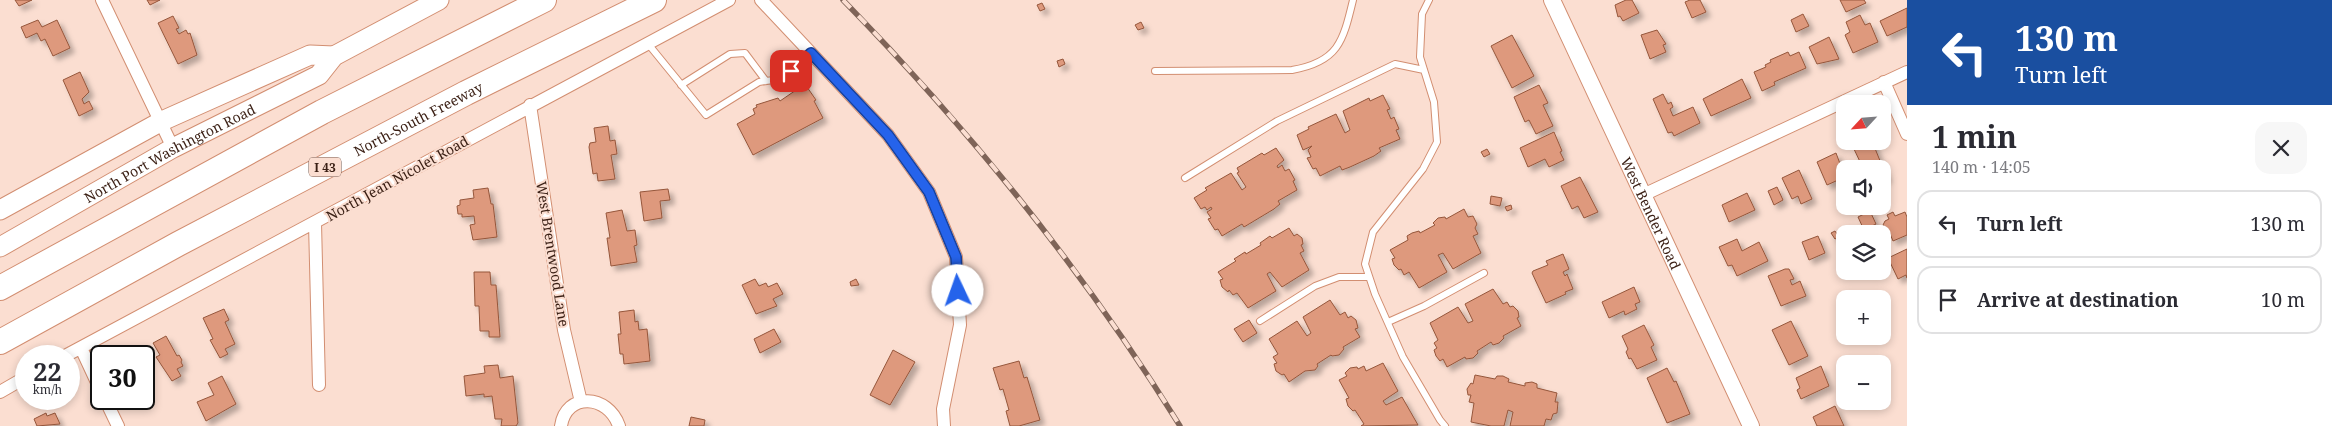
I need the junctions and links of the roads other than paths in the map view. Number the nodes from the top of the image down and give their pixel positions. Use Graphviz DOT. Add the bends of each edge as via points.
graph roads {
  1 [pos="102,0"];
  2 [pos="439,0"];
  3 [pos="544,0"];
  4 [pos="654,0"];
  5 [pos="729,0"];
  6 [pos="761,0"];
  7 [pos="1353,0"];
  8 [pos="1430,0"];
  9 [pos="1552,0"];
  10 [pos="649,45"];
  11 [pos="811,53"];
  12 [pos="334,56"];
  13 [pos="1424,70"];
  14 [pos="1155,71"];
  15 [pos="1907,72"];
  16 [pos="766,81"];
  17 [pos="1884,82"];
  18 [pos="681,85"];
  19 [pos="530,105"];
  20 [pos="162,121"];
  21 [pos="1907,134"];
  22 [pos="173,148"];
  23 [pos="1184,178"];
  24 [pos="1643,195"];
  25 [pos="0,210"];
  26 [pos="316,223"];
  27 [pos="0,247"];
  28 [pos="1484,273"];
  29 [pos="1369,277"];
  30 [pos="0,288"];
  31 [pos="1260,321"];
  32 [pos="1388,322"];
  33 [pos="0,342"];
  34 [pos="81,348"];
  35 [pos="90,367"];
  36 [pos="15,384"];
  37 [pos="319,385"];
  38 [pos="0,392"];
  39 [pos="581,402"];
  40 [pos="110,410"];
  41 [pos="118,426"];
  42 [pos="561,426"];
  43 [pos="619,426"];
  44 [pos="944,426"];
  45 [pos="1445,426"];
  46 [pos="1751,426"];
  1 -- 20 [label="street"];
  2 -- 12 [label="main road, North Port Washington Road"];
  3 -- 30 [label="highway" via="322,112"];
  4 -- 33 [label="highway, North-South Freeway / I 43" via="457,97"];
  5 -- 10 [label="street, North Jean Nicolet Road"];
  6 -- 11 [label="street"];
  7 -- 14 [label="lane" via="1345,34 1335,51 1308,67 1292,70"];
  8 -- 13 [label="lane" via="1422,14 1420,57"];
  9 -- 24 [label="street, West Bender Road"];
  10 -- 18 [label="lane"];
  10 -- 19 [label="street, North Jean Nicolet Road"];
  11 -- 16 [label="lane" via="781,79"];
  11 -- 44 [label="street" via="888,135 929,192 956,257 960,325 943,410"];
  12 -- 20 [label="main road, North Port Washington Road" via="310,54"];
  12 -- 22 [label="main road, North Port Washington Road" via="319,76"];
  13 -- 23 [label="lane" via="1395,64 1277,120"];
  13 -- 29 [label="lane" via="1434,102 1437,142 1423,169 1373,232 1365,264"];
  15 -- 17 [label="street"];
  16 -- 18 [label="lane" via="745,54 737,52"];
  16 -- 18 [label="lane" via="706,116"];
  17 -- 21 [label="street"];
  17 -- 24 [label="street"];
  19 -- 26 [label="street, North Jean Nicolet Road"];
  19 -- 39 [label="street, West Brentwood Lane" via="564,330"];
  20 -- 22 [label="street"];
  20 -- 25 [label="main road, North Port Washington Road"];
  22 -- 27 [label="main road, North Port Washington Road"];
  24 -- 46 [label="street, West Bender Road"];
  26 -- 34 [label="street, North Jean Nicolet Road"];
  26 -- 37 [label="street"];
  28 -- 32 [label="lane"];
  29 -- 31 [label="lane" via="1339,277 1315,286"];
  29 -- 32 [label="lane"];
  32 -- 45 [label="lane" via="1404,357"];
  34 -- 35 [label="street"];
  36 -- 38 [label="street"];
  39 -- 42 [label="street" via="566,413"];
  39 -- 43 [label="street" via="591,401 605,406 616,416"];
  40 -- 41 [label="street"];
}
